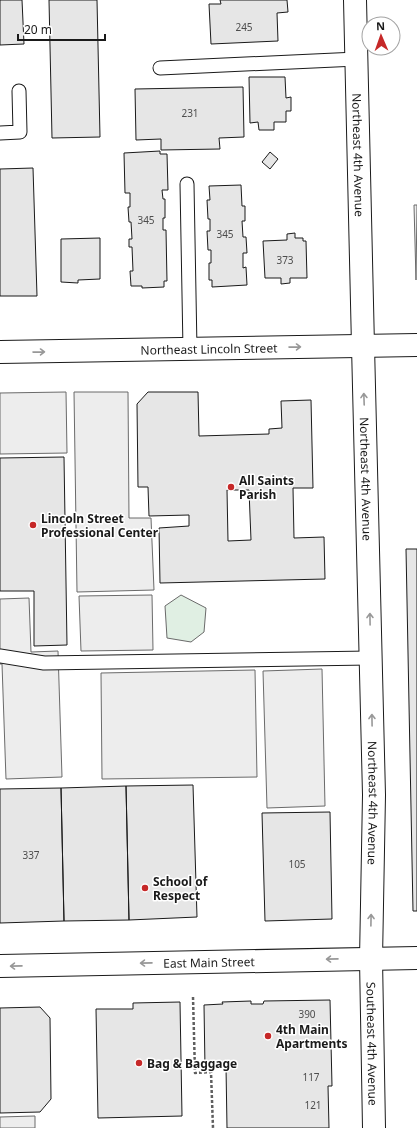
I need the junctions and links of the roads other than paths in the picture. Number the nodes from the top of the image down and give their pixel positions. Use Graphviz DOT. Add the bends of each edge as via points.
graph roads {
  1 [pos="355,0"];
  2 [pos="357,59"];
  3 [pos="160,68"];
  4 [pos="19,90"];
  5 [pos="0,133"];
  6 [pos="187,184"];
  7 [pos="417,344"];
  8 [pos="363,346"];
  9 [pos="190,349"];
  10 [pos="0,352"];
  11 [pos="0,656"];
  12 [pos="370,658"];
  13 [pos="417,958"];
  14 [pos="371,959"];
  15 [pos="0,966"];
  16 [pos="374,1128"];
  1 -- 2 [label="street, Northeast 4th Avenue"];
  2 -- 3 [label="lane"];
  2 -- 8 [label="street, Northeast 4th Avenue"];
  4 -- 5 [label="lane" via="20,132"];
  6 -- 9 [label="lane"];
  7 -- 8 [label="street, Northeast Lincoln Street"];
  9 -- 8 [label="street, Northeast Lincoln Street, one-way"];
  12 -- 8 [label="street, Northeast 4th Avenue, one-way"];
  10 -- 9 [label="street, Northeast Lincoln Street, one-way"];
  11 -- 12 [label="lane" via="44,663"];
  14 -- 12 [label="street, Northeast 4th Avenue, one-way" via="374,795"];
  13 -- 14 [label="street, East Main Street"];
  14 -- 15 [label="street, East Main Street, one-way"];
  14 -- 16 [label="street, Southeast 4th Avenue"];
}
